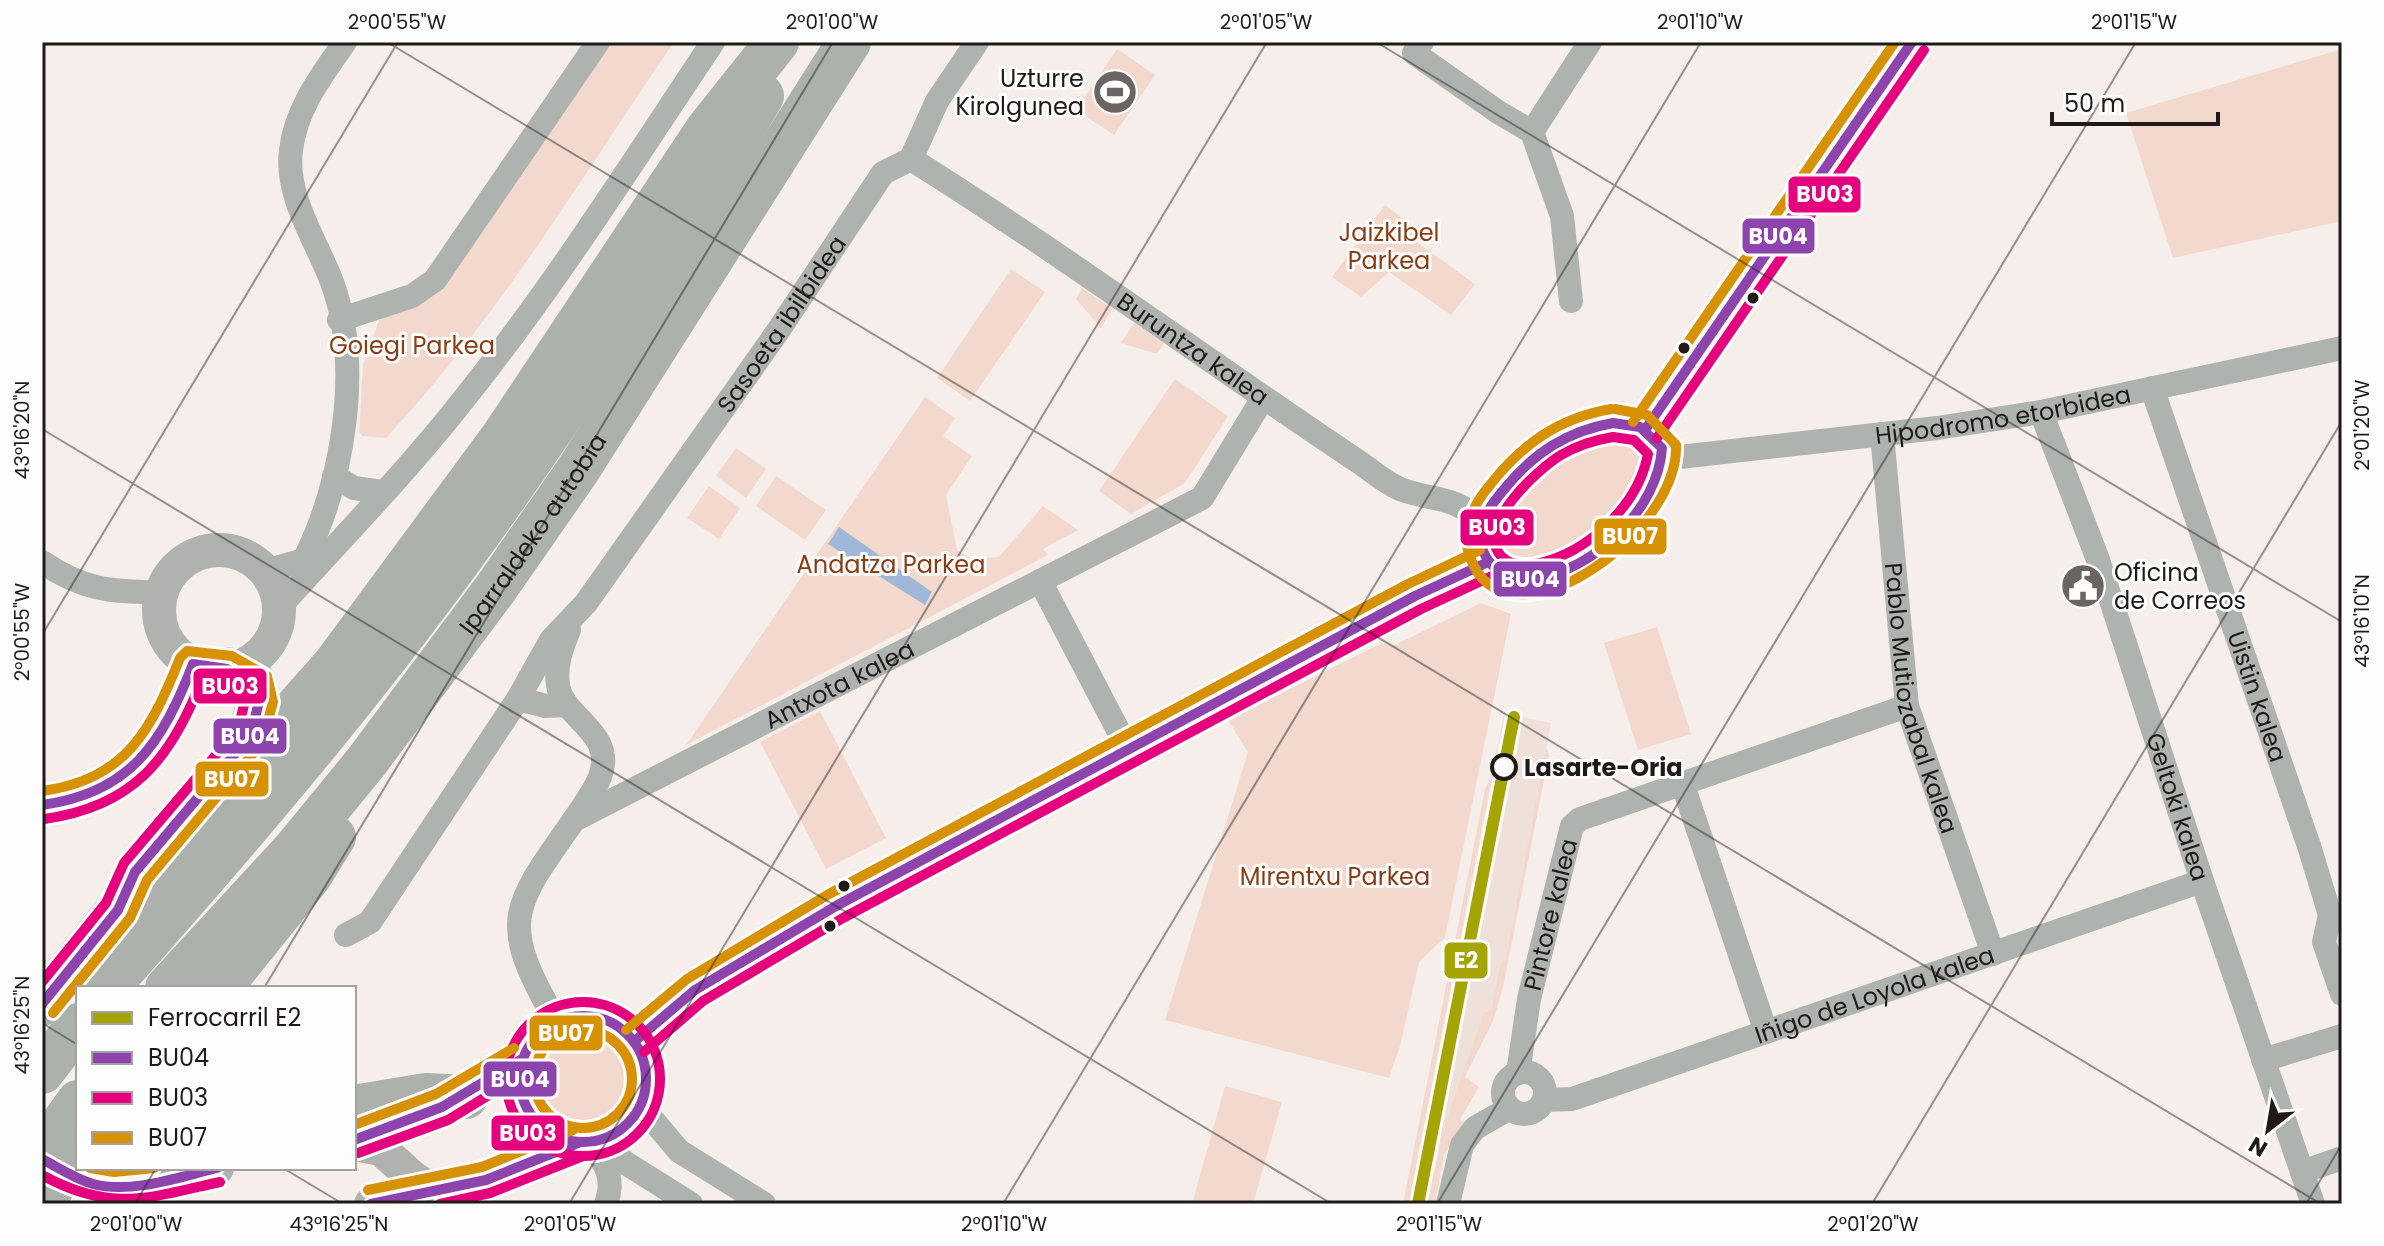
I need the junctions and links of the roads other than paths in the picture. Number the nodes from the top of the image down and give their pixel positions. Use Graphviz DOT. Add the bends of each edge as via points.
graph roads {
  1 [pos="345,42"];
  2 [pos="598,42"];
  3 [pos="713,42"];
  4 [pos="777,42"];
  5 [pos="794,42"];
  6 [pos="849,42"];
  7 [pos="977,42"];
  8 [pos="1422,42"];
  9 [pos="1590,42"];
  10 [pos="1912,42"];
  11 [pos="1532,132"];
  12 [pos="911,159"];
  13 [pos="1571,301"];
  14 [pos="339,320"];
  15 [pos="2342,348"];
  16 [pos="2152,388"];
  17 [pos="1263,398"];
  18 [pos="2041,412"];
  19 [pos="1645,430"];
  20 [pos="1882,434"];
  21 [pos="1662,459"];
  22 [pos="334,476"];
  23 [pos="382,492"];
  24 [pos="1483,522"];
  25 [pos="304,560"];
  26 [pos="42,562"];
  27 [pos="1486,563"];
  28 [pos="265,571"];
  29 [pos="1040,581"];
  30 [pos="496,588"];
  31 [pos="161,593"];
  32 [pos="279,608"];
  33 [pos="580,610"];
  34 [pos="210,667"];
  35 [pos="518,699"];
  36 [pos="565,705"];
  37 [pos="1907,706"];
  38 [pos="1128,749"];
  39 [pos="1683,785"];
  40 [pos="356,802"];
  41 [pos="42,805"];
  42 [pos="574,820"];
  43 [pos="2202,881"];
  44 [pos="118,910"];
  45 [pos="2336,912"];
  46 [pos="346,935"];
  47 [pos="1993,954"];
  48 [pos="109,986"];
  49 [pos="169,986"];
  50 [pos="200,986"];
  51 [pos="222,986"];
  52 [pos="2342,994"];
  53 [pos="42,1004"];
  54 [pos="556,1021"];
  55 [pos="76,1028"];
  56 [pos="1766,1032"];
  57 [pos="2342,1036"];
  58 [pos="635,1041"];
  59 [pos="522,1059"];
  60 [pos="2263,1060"];
  61 [pos="43,1071"];
  62 [pos="1518,1073"];
  63 [pos="466,1097"];
  64 [pos="1544,1100"];
  65 [pos="76,1105"];
  66 [pos="641,1106"];
  67 [pos="356,1107"];
  68 [pos="1510,1108"];
  69 [pos="356,1141"];
  70 [pos="591,1142"];
  71 [pos="356,1143"];
  72 [pos="76,1146"];
  73 [pos="42,1152"];
  74 [pos="2342,1158"];
  75 [pos="42,1159"];
  76 [pos="206,1170"];
  77 [pos="2302,1172"];
  78 [pos="129,1184"];
  79 [pos="436,1193"];
  80 [pos="43,1204"];
  81 [pos="171,1204"];
  82 [pos="371,1204"];
  83 [pos="606,1204"];
  84 [pos="691,1204"];
  85 [pos="764,1204"];
  86 [pos="1448,1204"];
  87 [pos="2313,1204"];
  1 -- 14 [label="street" via="297,121 290,171 333,286"];
  2 -- 14 [label="street" via="435,280 412,296"];
  3 -- 23 [label="street" via="562,268 455,411"];
  4 -- 44 [label="highway" via="707,130 504,435 335,664"];
  5 -- 48 [label="highway" via="546,438 457,563 328,730"];
  6 -- 30 [label="highway, Iparraldeko autobia" via="578,470"];
  7 -- 12 [label="street" via="937,101"];
  8 -- 11 [label="street" via="1414,53"];
  9 -- 11 [label="street"];
  10 -- 19 [label="street"];
  11 -- 13 [label="street" via="1562,216"];
  12 -- 17 [label="street, Buruntza kalea" via="1061,254"];
  12 -- 33 [label="street, Sasoeta ibilbidea" via="883,173"];
  14 -- 22 [label="street" via="347,390"];
  15 -- 16 [label="street, Hipodromo etorbidea"];
  16 -- 18 [label="street, Hipodromo etorbidea"];
  16 -- 45 [label="street, Uistin kalea"];
  17 -- 24 [label="street, Buruntza kalea" via="1399,489 1467,507"];
  17 -- 29 [label="street, Antxota kalea" via="1202,498"];
  18 -- 20 [label="street, Hipodromo etorbidea"];
  18 -- 43 [label="street, Geltoki kalea" via="2097,557"];
  19 -- 21 [label="street" via="1662,448"];
  19 -- 24 [label="street" via="1613,423 1565,435 1518,473"];
  20 -- 21 [label="street, Hipodromo etorbidea"];
  20 -- 37 [label="street, Pablo Mutiozabal kalea"];
  21 -- 27 [label="street" via="1637,511 1581,561 1530,579 1512,579"];
  22 -- 23 [label="street" via="354,488"];
  22 -- 25 [label="street" via="323,522"];
  23 -- 25 [label="street" via="331,544"];
  23 -- 32 [label="street"];
  24 -- 27 [label="street" via="1479,539"];
  25 -- 28 [label="street"];
  26 -- 31 [label="street" via="72,582 111,591"];
  27 -- 38 [label="main road"];
  28 -- 31 [label="main road" via="250,558 215,550 181,563"];
  28 -- 32 [label="main road"];
  29 -- 38 [label="street"];
  29 -- 42 [label="street, Antxota kalea"];
  30 -- 40 [label="highway"];
  30 -- 49 [label="highway, Iparraldeko autobia" via="295,849"];
  31 -- 34 [label="main road" via="161,627 173,649"];
  32 -- 34 [label="main road" via="270,642 244,665"];
  33 -- 35 [label="street, Sasoeta ibilbidea" via="551,640"];
  33 -- 36 [label="street, Sasoeta ibilbidea" via="559,653 557,686"];
  34 -- 41 [label="main road" via="132,770 87,797"];
  34 -- 44 [label="highway" via="254,682 259,701 251,735 135,872"];
  35 -- 36 [label="street"];
  35 -- 46 [label="street, Sasoeta ibilbidea" via="370,922"];
  36 -- 42 [label="street" via="583,719 601,750 601,774"];
  37 -- 39 [label="street, Pintore kalea"];
  37 -- 47 [label="street, Pablo Mutiozabal kalea"];
  38 -- 58 [label="main road" via="836,906 695,990"];
  39 -- 56 [label="street"];
  39 -- 62 [label="street, Pintore kalea" via="1572,826 1529,999"];
  40 -- 50 [label="highway"];
  40 -- 51 [label="highway" via="310,876"];
  42 -- 54 [label="street, Antxota kalea" via="520,905 522,955"];
  43 -- 47 [label="street, Iñigo de Loyola kalea"];
  43 -- 60 [label="street, Geltoki kalea"];
  44 -- 53 [label="highway"];
  45 -- 52 [label="street, Uistin kalea" via="2324,942"];
  47 -- 56 [label="street, Iñigo de Loyola kalea"];
  54 -- 58 [label="main road" via="581,1015 614,1023"];
  54 -- 59 [label="main road" via="538,1033"];
  55 -- 61 [label="highway"];
  56 -- 64 [label="street, Iñigo de Loyola kalea" via="1572,1099"];
  57 -- 60 [label="street"];
  58 -- 66 [label="main road" via="646,1072"];
  59 -- 63 [label="main road"];
  59 -- 70 [label="main road" via="520,1091 529,1112 547,1132"];
  60 -- 77 [label="street, Geltoki kalea"];
  62 -- 64 [label="street" via="1543,1082"];
  62 -- 68 [label="street" via="1505,1084"];
  63 -- 67 [label="highway" via="426,1095"];
  63 -- 69 [label="main road"];
  64 -- 68 [label="street" via="1527,1114"];
  65 -- 73 [label="highway"];
  66 -- 70 [label="main road" via="632,1121"];
  66 -- 85 [label="street" via="679,1151"];
  68 -- 86 [label="street" via="1475,1128 1462,1145"];
  70 -- 79 [label="main road"];
  70 -- 83 [label="street" via="608,1166 611,1189"];
  70 -- 84 [label="street"];
  71 -- 79 [label="main road" via="381,1149"];
  72 -- 80 [label="highway"];
  74 -- 77 [label="street"];
  75 -- 78 [label="main road" via="81,1180"];
  76 -- 78 [label="main road"];
  77 -- 87 [label="street, Geltoki kalea"];
  78 -- 81 [label="main road"];
  79 -- 82 [label="main road"];
}
